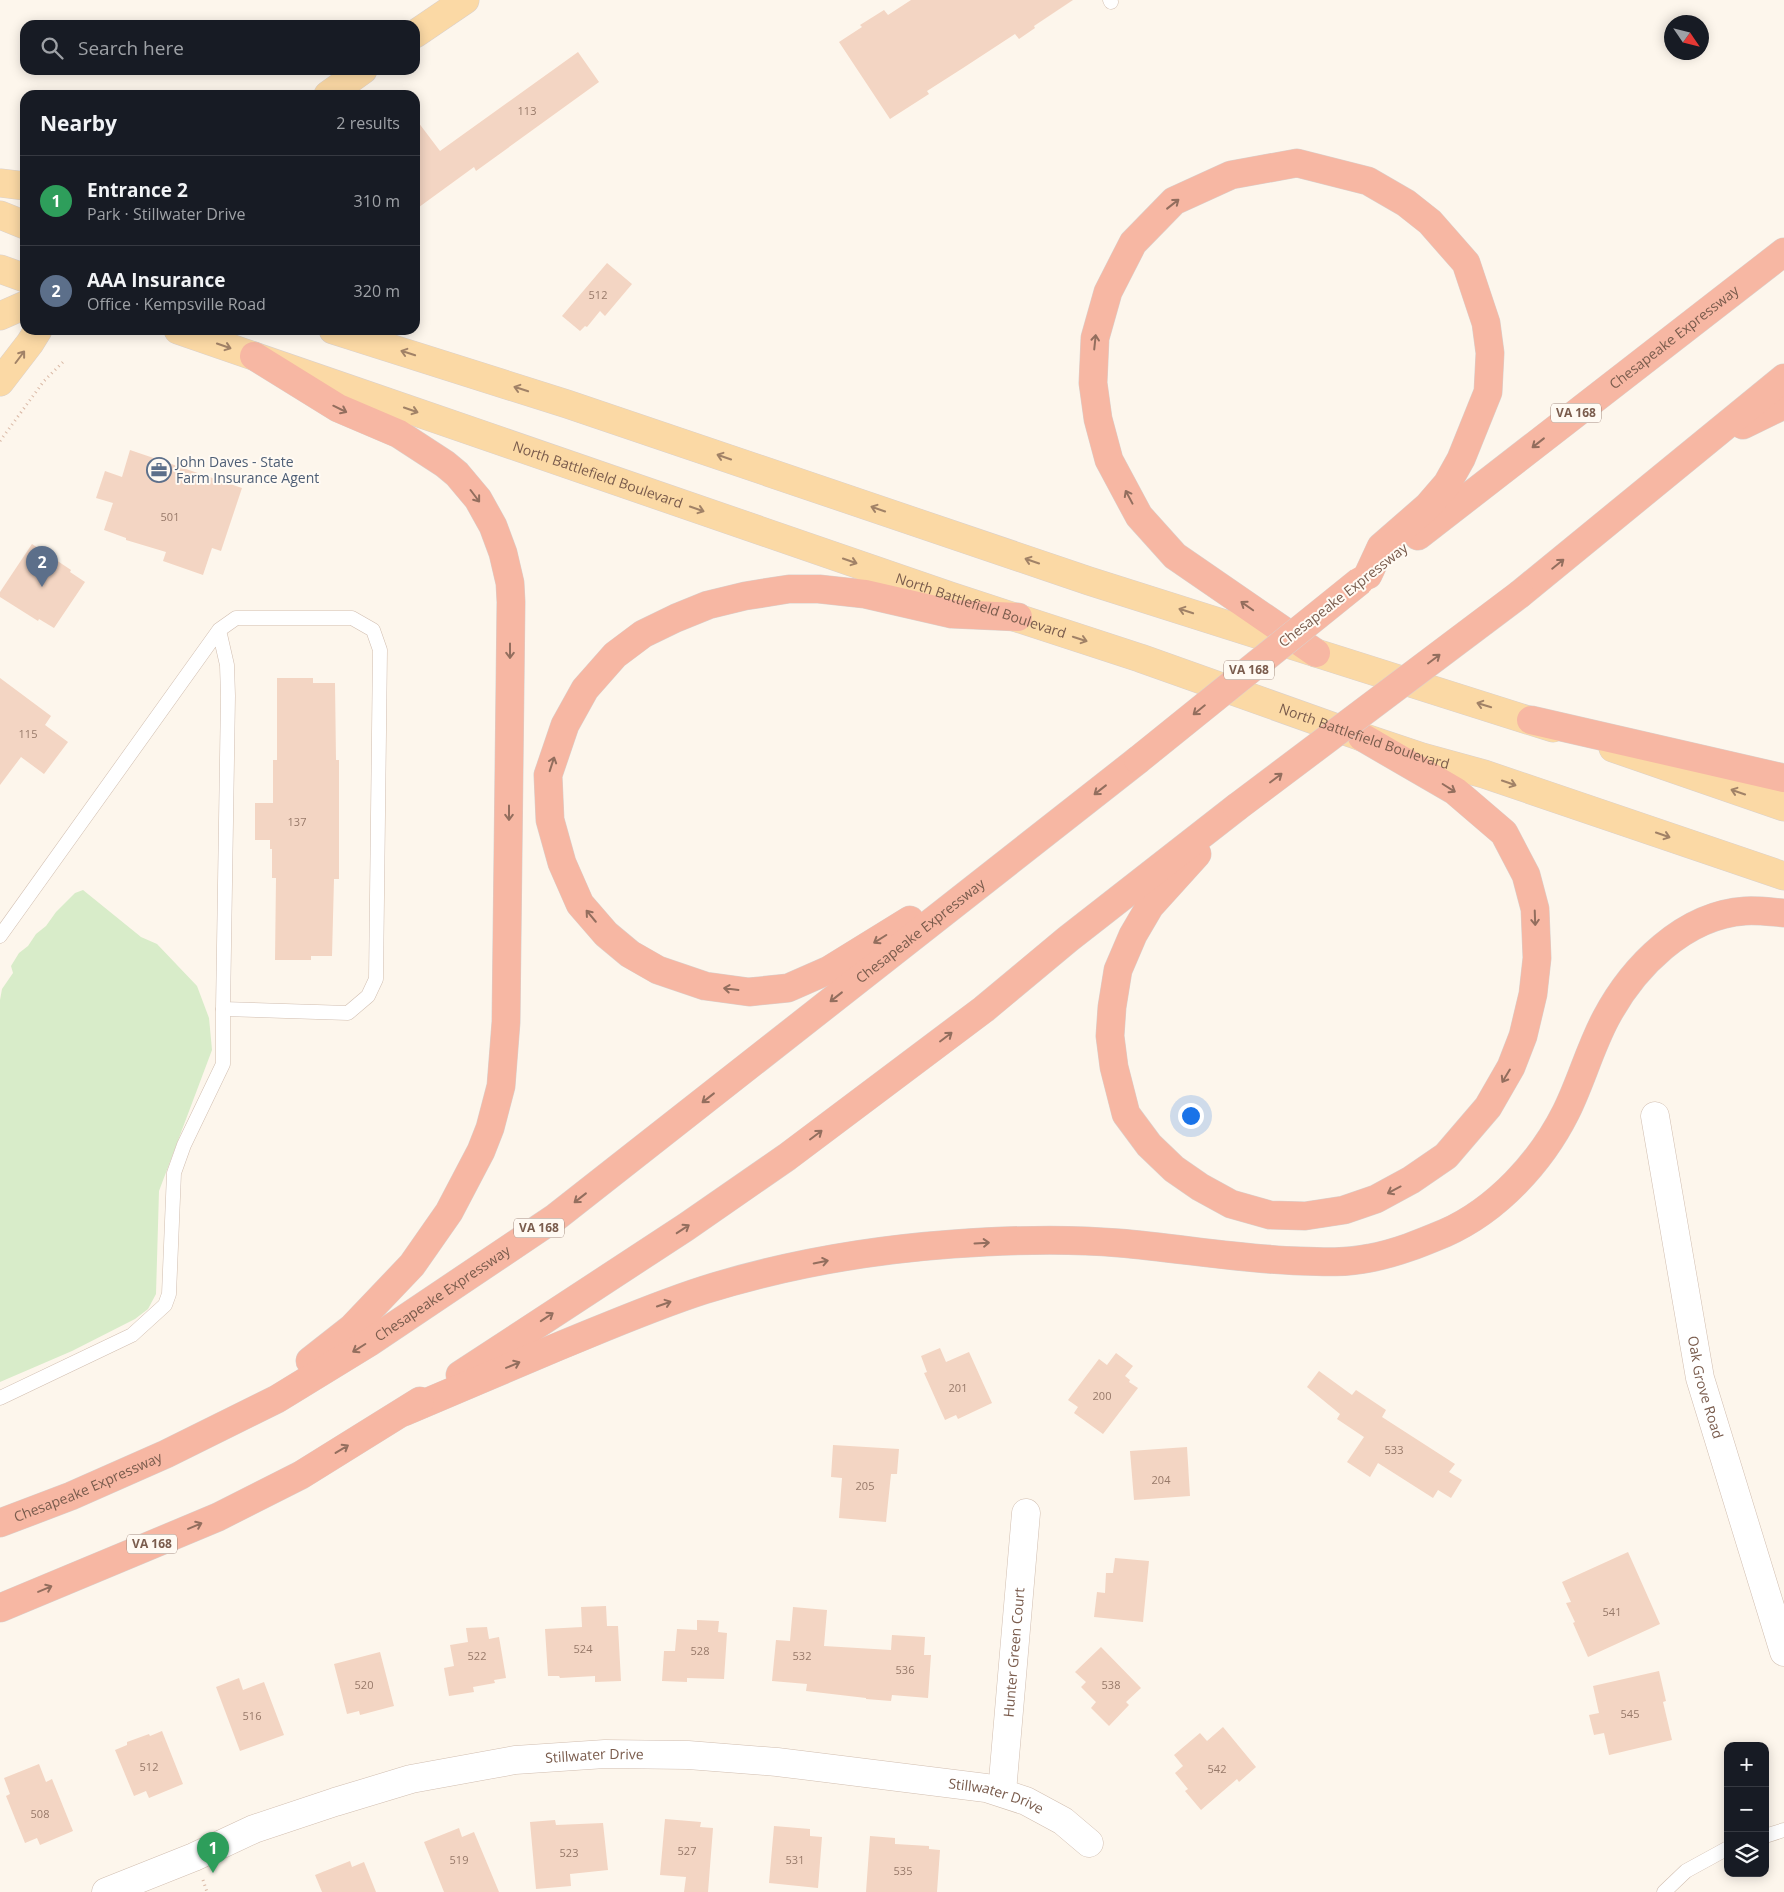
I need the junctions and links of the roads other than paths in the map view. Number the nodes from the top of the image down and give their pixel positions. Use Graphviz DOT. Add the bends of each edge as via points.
graph roads {
  1 [pos="465,0"];
  2 [pos="420,31"];
  3 [pos="356,75"];
  4 [pos="335,90"];
  5 [pos="0,183"];
  6 [pos="20,185"];
  7 [pos="0,215"];
  8 [pos="20,223"];
  9 [pos="1784,252"];
  10 [pos="0,269"];
  11 [pos="20,276"];
  12 [pos="20,307"];
  13 [pos="0,316"];
  14 [pos="35,335"];
  15 [pos="193,335"];
  16 [pos="350,335"];
  17 [pos="254,356"];
  18 [pos="1784,378"];
  19 [pos="0,382"];
  20 [pos="1784,405"];
  21 [pos="1701,446"];
  22 [pos="1364,578"];
  23 [pos="1018,617"];
  24 [pos="218,630"];
  25 [pos="1316,653"];
  26 [pos="1531,720"];
  27 [pos="1362,737"];
  28 [pos="1784,778"];
  29 [pos="1237,807"];
  30 [pos="1784,808"];
  31 [pos="1026,849"];
  32 [pos="1784,876"];
  33 [pos="1784,913"];
  34 [pos="0,936"];
  35 [pos="224,1010"];
  36 [pos="1655,1116"];
  37 [pos="0,1398"];
  38 [pos="404,1412"];
  39 [pos="243,1416"];
  40 [pos="1026,1513"];
  41 [pos="0,1523"];
  42 [pos="0,1608"];
  43 [pos="1784,1652"];
  44 [pos="1002,1792"];
  45 [pos="1784,1830"];
  46 [pos="1769,1835"];
  47 [pos="1089,1843"];
  48 [pos="1724,1850"];
  49 [pos="106,1892"];
  50 [pos="1664,1892"];
  1 -- 2 [label="main road"];
  3 -- 4 [label="main road"];
  5 -- 6 [label="main road"];
  7 -- 8 [label="main road"];
  9 -- 22 [label="highway, Chesapeake Expressway / VA 168, one-way"];
  10 -- 11 [label="main road"];
  12 -- 13 [label="main road"];
  19 -- 14 [label="main road, one-way"];
  15 -- 17 [label="main road, North Battlefield Boulevard, one-way"];
  25 -- 16 [label="main road, one-way" via="1089,581 568,404"];
  17 -- 23 [label="main road, North Battlefield Boulevard, one-way"];
  17 -- 39 [label="highway, one-way" via="338,408 399,434 445,464 478,499 493,526 503,553 511,602 508,930 506,1022 500,1086 481,1151 449,1212 412,1266 352,1328"];
  18 -- 21 [label="highway, VA 168"];
  20 -- 21 [label="highway"];
  29 -- 21 [label="highway, VA 168, one-way, bridge" via="1520,594"];
  25 -- 22 [label="highway, one-way" via="1175,556 1139,516 1109,460 1098,419 1092,383 1095,338 1108,292 1133,243 1174,201 1231,175 1297,163 1368,181 1406,203 1430,222 1466,263 1486,323 1490,353 1488,392 1461,460 1448,484 1428,506 1381,547"];
  22 -- 31 [label="highway, Chesapeake Expressway / VA 168, one-way, bridge"];
  23 -- 27 [label="main road, North Battlefield Boulevard, one-way"];
  31 -- 23 [label="highway, one-way" via="829,970 788,988 749,992 705,986 658,970 630,954 606,934 580,904 562,863 550,820 548,776 565,725 585,690 615,655 643,634 700,608 745,596 789,589 819,589 864,594 952,614"];
  24 -- 34 [label="lane"];
  24 -- 35 [label="lane" via="227,665 228,696"];
  24 -- 35 [label="lane" via="236,618 352,618 373,630 380,650 376,980 368,996 348,1013"];
  26 -- 25 [label="main road, one-way"];
  26 -- 28 [label="highway"];
  30 -- 26 [label="main road, one-way"];
  27 -- 29 [label="highway, one-way" via="1454,791 1504,834 1526,875 1535,908 1537,958 1523,1036 1511,1067 1488,1107 1446,1156 1385,1194 1344,1210 1305,1216 1270,1215 1231,1204 1174,1169 1149,1145 1126,1114 1110,1036 1118,970 1150,906"];
  27 -- 32 [label="main road, North Battlefield Boulevard, one-way" via="1484,774"];
  38 -- 29 [label="highway, VA 168, one-way" via="787,1157 984,1009"];
  31 -- 39 [label="highway, Chesapeake Expressway / VA 168, one-way" via="556,1217 370,1342"];
  38 -- 33 [label="highway, one-way" via="661,1304 780,1270 866,1254 950,1244 1038,1240 1115,1242 1264,1260 1336,1262 1407,1249 1476,1215 1532,1166 1566,1112 1606,1019 1628,982 1651,956 1694,926 1720,916 1744,911"];
  35 -- 37 [label="lane" via="223,1064 198,1112 174,1173 169,1294 165,1305 132,1335"];
  36 -- 43 [label="street, Oak Grove Road" via="1700,1378"];
  42 -- 38 [label="highway, VA 168, one-way" via="218,1517 301,1474"];
  39 -- 41 [label="highway, Chesapeake Expressway / VA 168" via="158,1458"];
  40 -- 44 [label="street, Hunter Green Court"];
  44 -- 47 [label="street, Stillwater Drive" via="1063,1821"];
  44 -- 49 [label="street, Stillwater Drive" via="959,1783 688,1755 605,1754 515,1760 411,1779 335,1802 254,1830"];
  45 -- 46 [label="lane"];
  48 -- 50 [label="lane" via="1686,1871"];
}
